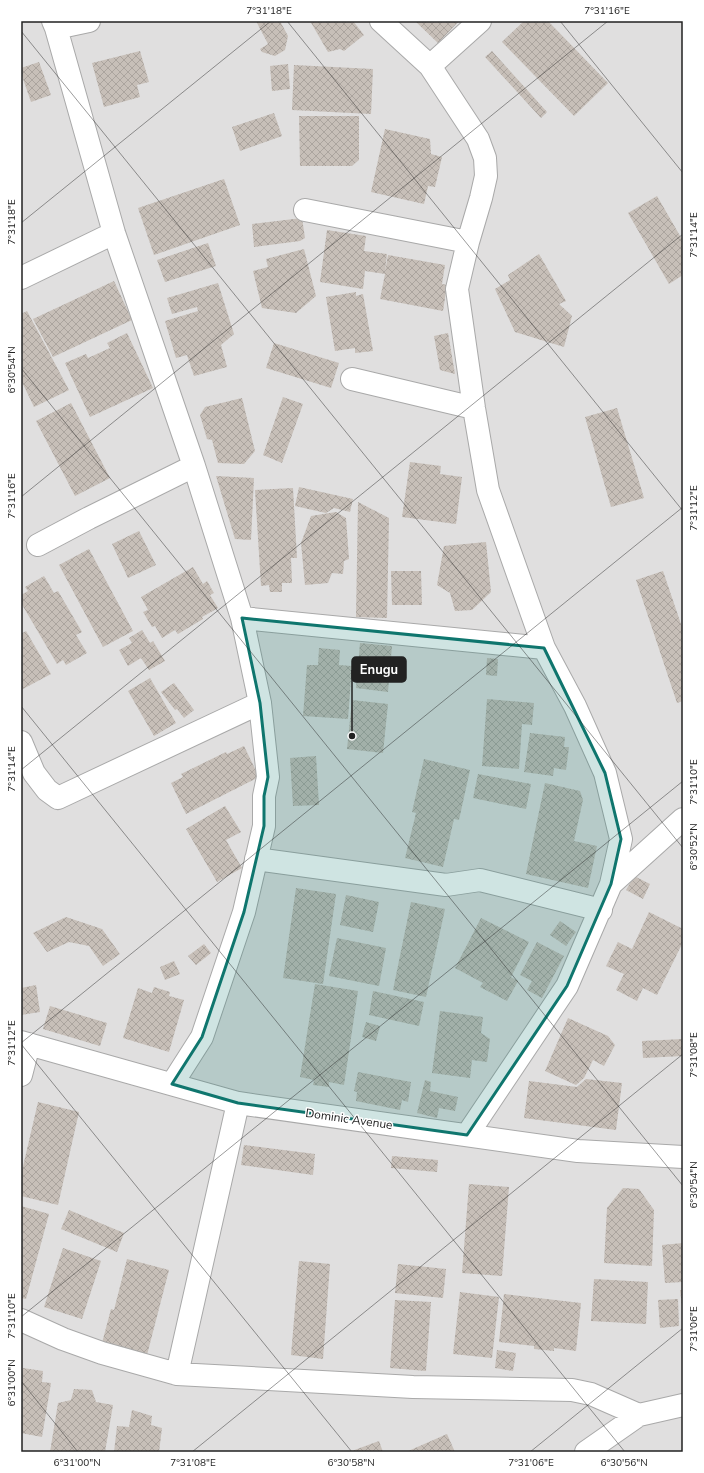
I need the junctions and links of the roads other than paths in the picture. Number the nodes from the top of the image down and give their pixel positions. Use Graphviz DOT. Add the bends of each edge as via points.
graph roads {
  1 [pos="89,21"];
  2 [pos="381,21"];
  3 [pos="480,21"];
  4 [pos="54,24"];
  5 [pos="430,66"];
  6 [pos="305,210"];
  7 [pos="114,233"];
  8 [pos="468,242"];
  9 [pos="21,278"];
  10 [pos="352,379"];
  11 [pos="474,408"];
  12 [pos="194,466"];
  13 [pos="38,545"];
  14 [pos="242,618"];
  15 [pos="544,648"];
  16 [pos="260,703"];
  17 [pos="21,742"];
  18 [pos="683,819"];
  19 [pos="256,859"];
  20 [pos="611,884"];
  21 [pos="601,910"];
  22 [pos="25,1043"];
  23 [pos="21,1075"];
  24 [pos="172,1084"];
  25 [pos="238,1103"];
  26 [pos="467,1135"];
  27 [pos="683,1157"];
  28 [pos="21,1320"];
  29 [pos="177,1374"];
  30 [pos="683,1405"];
  31 [pos="639,1415"];
  32 [pos="586,1452"];
  1 -- 4 [label="street"];
  2 -- 5 [label="street"];
  3 -- 5 [label="street"];
  4 -- 7 [label="street"];
  5 -- 8 [label="street" via="478,139 485,158 486,176"];
  6 -- 8 [label="street"];
  7 -- 9 [label="street"];
  7 -- 12 [label="street"];
  8 -- 11 [label="street" via="457,289"];
  10 -- 11 [label="street"];
  11 -- 15 [label="street" via="488,490"];
  12 -- 13 [label="street"];
  12 -- 14 [label="street"];
  14 -- 15 [label="street"];
  14 -- 16 [label="street"];
  15 -- 20 [label="street" via="575,706 605,773 621,839"];
  16 -- 17 [label="street" via="58,798 47,790 34,773"];
  16 -- 19 [label="street" via="268,777 264,796 264,826"];
  18 -- 20 [label="street"];
  19 -- 21 [label="street" via="446,885 480,880"];
  19 -- 24 [label="street" via="244,912 202,1037"];
  20 -- 21 [label="street"];
  21 -- 26 [label="street" via="567,986"];
  22 -- 23 [label="street"];
  22 -- 24 [label="street, Dominic Avenue"];
  24 -- 25 [label="street, Dominic Avenue"];
  25 -- 26 [label="street, Dominic Avenue"];
  25 -- 29 [label="street"];
  26 -- 27 [label="street, Dominic Avenue" via="578,1151"];
  28 -- 29 [label="street" via="102,1353"];
  29 -- 31 [label="street" via="413,1387 572,1390 590,1394"];
  30 -- 31 [label="street"];
  31 -- 32 [label="street"];
}
